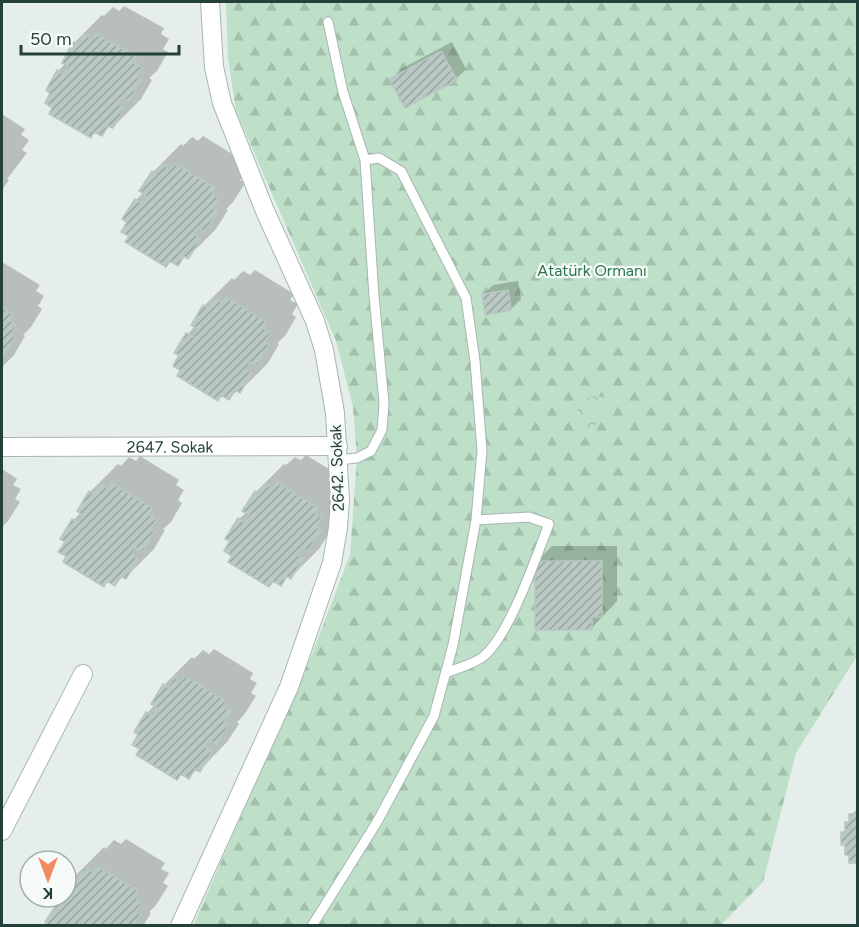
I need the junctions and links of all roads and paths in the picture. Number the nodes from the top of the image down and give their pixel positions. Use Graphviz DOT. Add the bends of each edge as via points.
graph roads {
  1 [pos="210,2"];
  2 [pos="328,22"];
  3 [pos="365,160"];
  4 [pos="2,447"];
  5 [pos="338,453"];
  6 [pos="476,520"];
  7 [pos="446,673"];
  8 [pos="82,674"];
  9 [pos="2,831"];
  10 [pos="180,926"];
  11 [pos="312,926"];
  1 -- 5 [label="street, 2642. Sokak" via="214,67 222,103 315,321 331,380"];
  2 -- 3 [label="lane" via="343,92"];
  3 -- 5 [label="lane" via="384,403 382,430 371,451 357,458"];
  3 -- 6 [label="lane" via="380,159 401,171 466,298 482,451"];
  4 -- 5 [label="street, 2647. Sokak"];
  5 -- 10 [label="street, 2642. Sokak" via="339,519 332,563 289,687"];
  6 -- 7 [label="lane"];
  6 -- 7 [label="lane" via="529,517 549,524 503,631 484,656"];
  7 -- 11 [label="lane" via="434,716 377,822"];
  8 -- 9 [label="street"];
}
